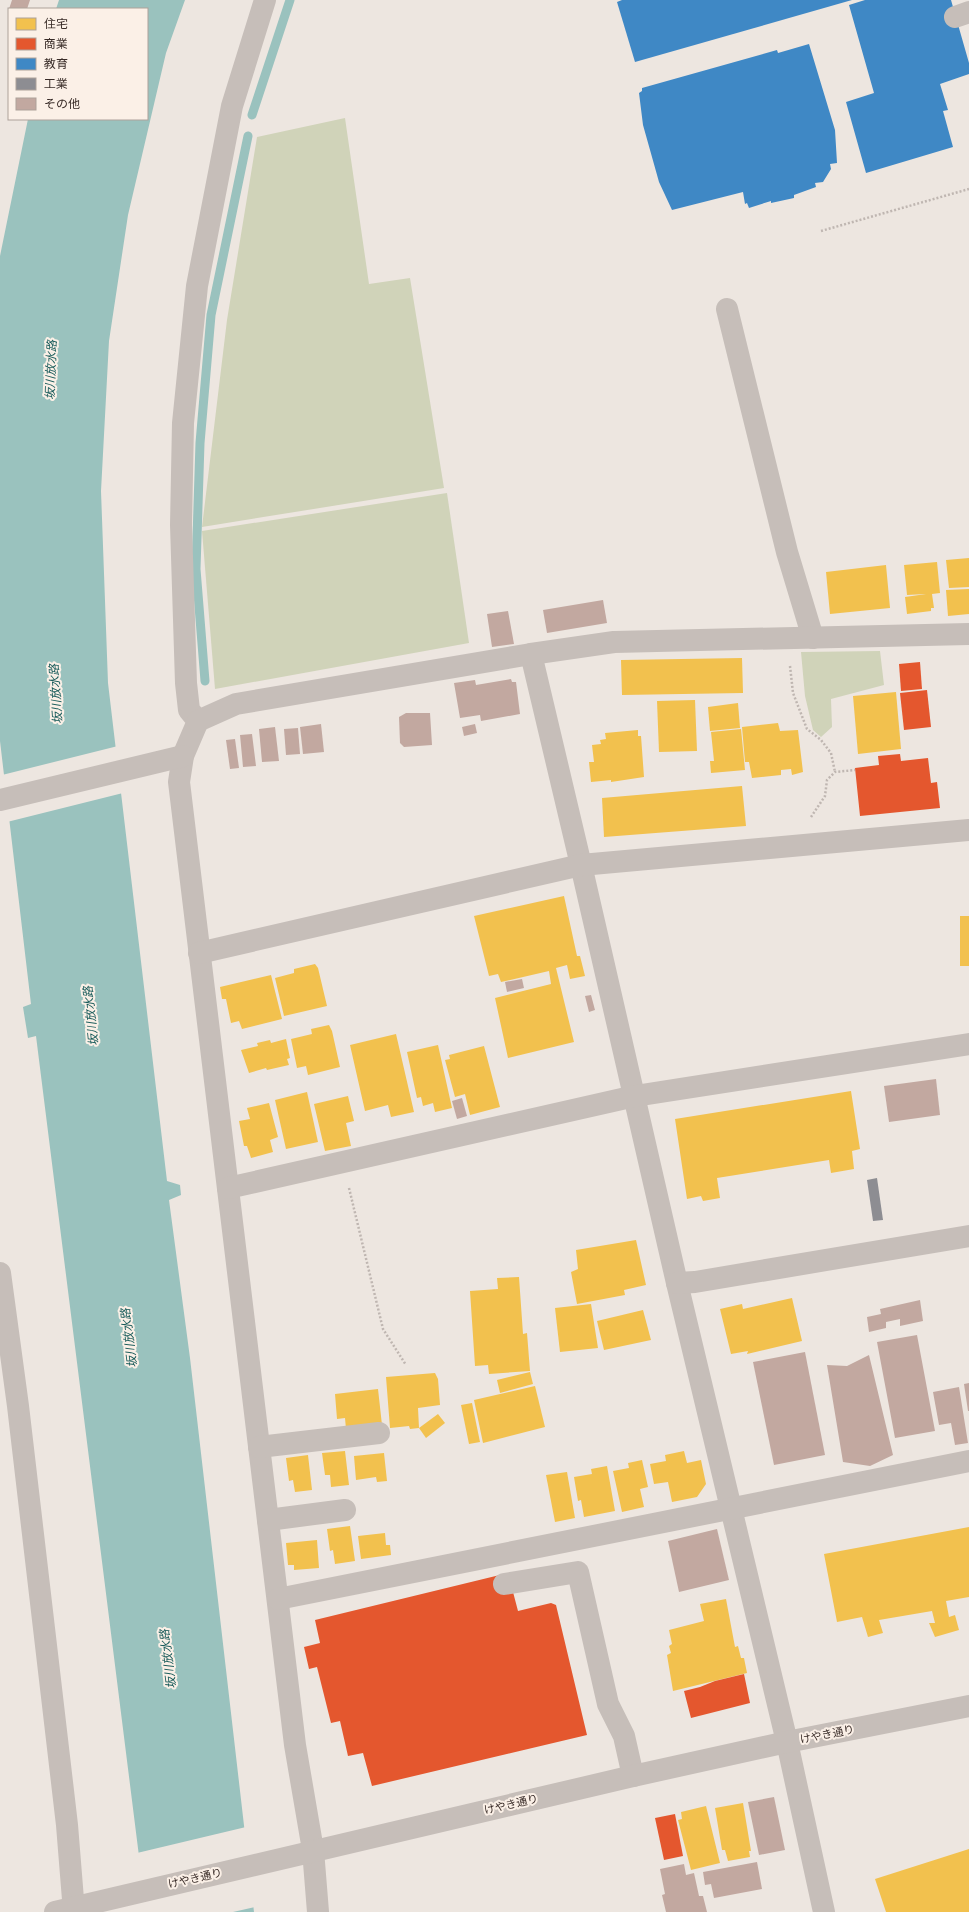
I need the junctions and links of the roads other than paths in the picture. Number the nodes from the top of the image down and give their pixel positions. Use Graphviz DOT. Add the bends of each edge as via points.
graph roads {
  1 [pos="265,0"];
  2 [pos="727,309"];
  3 [pos="969,634"];
  4 [pos="813,638"];
  5 [pos="531,654"];
  6 [pos="198,721"];
  7 [pos="176,757"];
  8 [pos="0,800"];
  9 [pos="969,830"];
  10 [pos="582,865"];
  11 [pos="200,953"];
  12 [pos="969,1044"];
  13 [pos="635,1096"];
  14 [pos="228,1188"];
  15 [pos="969,1236"];
  16 [pos="0,1273"];
  17 [pos="677,1283"];
  18 [pos="379,1433"];
  19 [pos="259,1447"];
  20 [pos="969,1461"];
  21 [pos="731,1509"];
  22 [pos="345,1510"];
  23 [pos="268,1520"];
  24 [pos="504,1584"];
  25 [pos="278,1599"];
  26 [pos="969,1706"];
  27 [pos="787,1742"];
  28 [pos="633,1776"];
  29 [pos="313,1850"];
  30 [pos="67,1910"];
  31 [pos="318,1912"];
  32 [pos="824,1912"];
  1 -- 6 [label="street" via="232,106 197,286 183,423 181,525 186,683 189,710"];
  2 -- 4 [label="street" via="787,552"];
  3 -- 4 [label="street"];
  4 -- 5 [label="street" via="614,642"];
  5 -- 6 [label="street" via="236,704"];
  5 -- 10 [label="street"];
  6 -- 7 [label="street"];
  7 -- 8 [label="street"];
  7 -- 11 [label="street"];
  9 -- 10 [label="street"];
  10 -- 11 [label="street"];
  10 -- 13 [label="street"];
  11 -- 14 [label="street"];
  12 -- 13 [label="street"];
  13 -- 14 [label="street"];
  13 -- 17 [label="street"];
  14 -- 19 [label="street"];
  15 -- 17 [label="street"];
  16 -- 30 [label="street" via="67,1825"];
  17 -- 21 [label="street"];
  18 -- 19 [label="street"];
  19 -- 23 [label="street"];
  20 -- 21 [label="street"];
  21 -- 25 [label="street"];
  21 -- 27 [label="street"];
  22 -- 23 [label="street"];
  23 -- 25 [label="street"];
  24 -- 28 [label="street" via="578,1572 608,1704 624,1736"];
  25 -- 29 [label="street" via="295,1745"];
  26 -- 27 [label="street, けやき通り"];
  27 -- 28 [label="street, けやき通り"];
  27 -- 32 [label="street"];
  28 -- 29 [label="street, けやき通り"];
  29 -- 30 [label="street, けやき通り"];
  29 -- 31 [label="street"];
}
